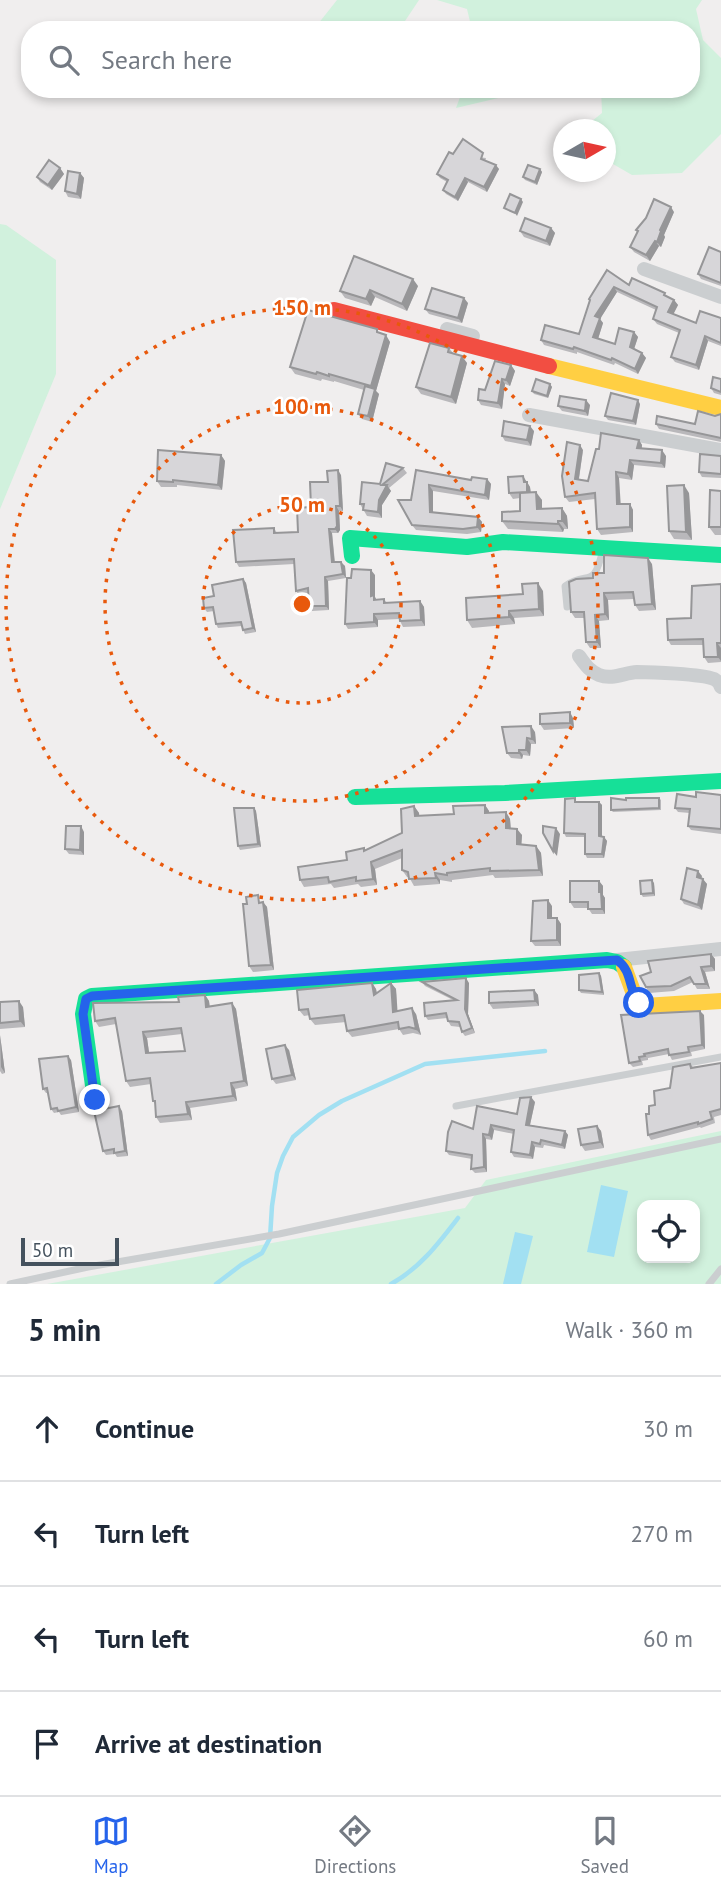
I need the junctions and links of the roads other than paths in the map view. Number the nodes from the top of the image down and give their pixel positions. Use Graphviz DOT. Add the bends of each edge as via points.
graph roads {
  1 [pos="644,270"];
  2 [pos="721,297"];
  3 [pos="334,310"];
  4 [pos="447,329"];
  5 [pos="662,393"];
  6 [pos="721,408"];
  7 [pos="529,415"];
  8 [pos="721,450"];
  9 [pos="603,548"];
  10 [pos="721,555"];
  11 [pos="352,556"];
  12 [pos="567,607"];
  13 [pos="579,656"];
  14 [pos="721,687"];
  15 [pos="721,781"];
  16 [pos="355,797"];
  17 [pos="721,949"];
  18 [pos="617,960"];
  19 [pos="721,1001"];
  20 [pos="721,1057"];
  21 [pos="95,1100"];
  22 [pos="456,1106"];
  23 [pos="721,1139"];
  24 [pos="721,1269"];
  25 [pos="10,1284"];
  26 [pos="709,1284"];
  1 -- 2 [label="street"];
  3 -- 5 [label="street"];
  4 -- 5 [label="street" via="639,382"];
  5 -- 6 [label="street"];
  7 -- 8 [label="street"];
  9 -- 10 [label="street"];
  9 -- 11 [label="street" via="503,542 467,547 351,538"];
  9 -- 12 [label="lane" via="597,570 589,579 565,586"];
  13 -- 14 [label="street" via="601,676 635,672 701,677 714,679"];
  15 -- 16 [label="street"];
  17 -- 18 [label="street"];
  18 -- 19 [label="street" via="628,972 635,998 645,1006"];
  18 -- 21 [label="street" via="92,996 86,999 83,1014"];
  20 -- 22 [label="lane"];
  23 -- 25 [label="lane" via="279,1234"];
  24 -- 26 [label="lane"];
}
